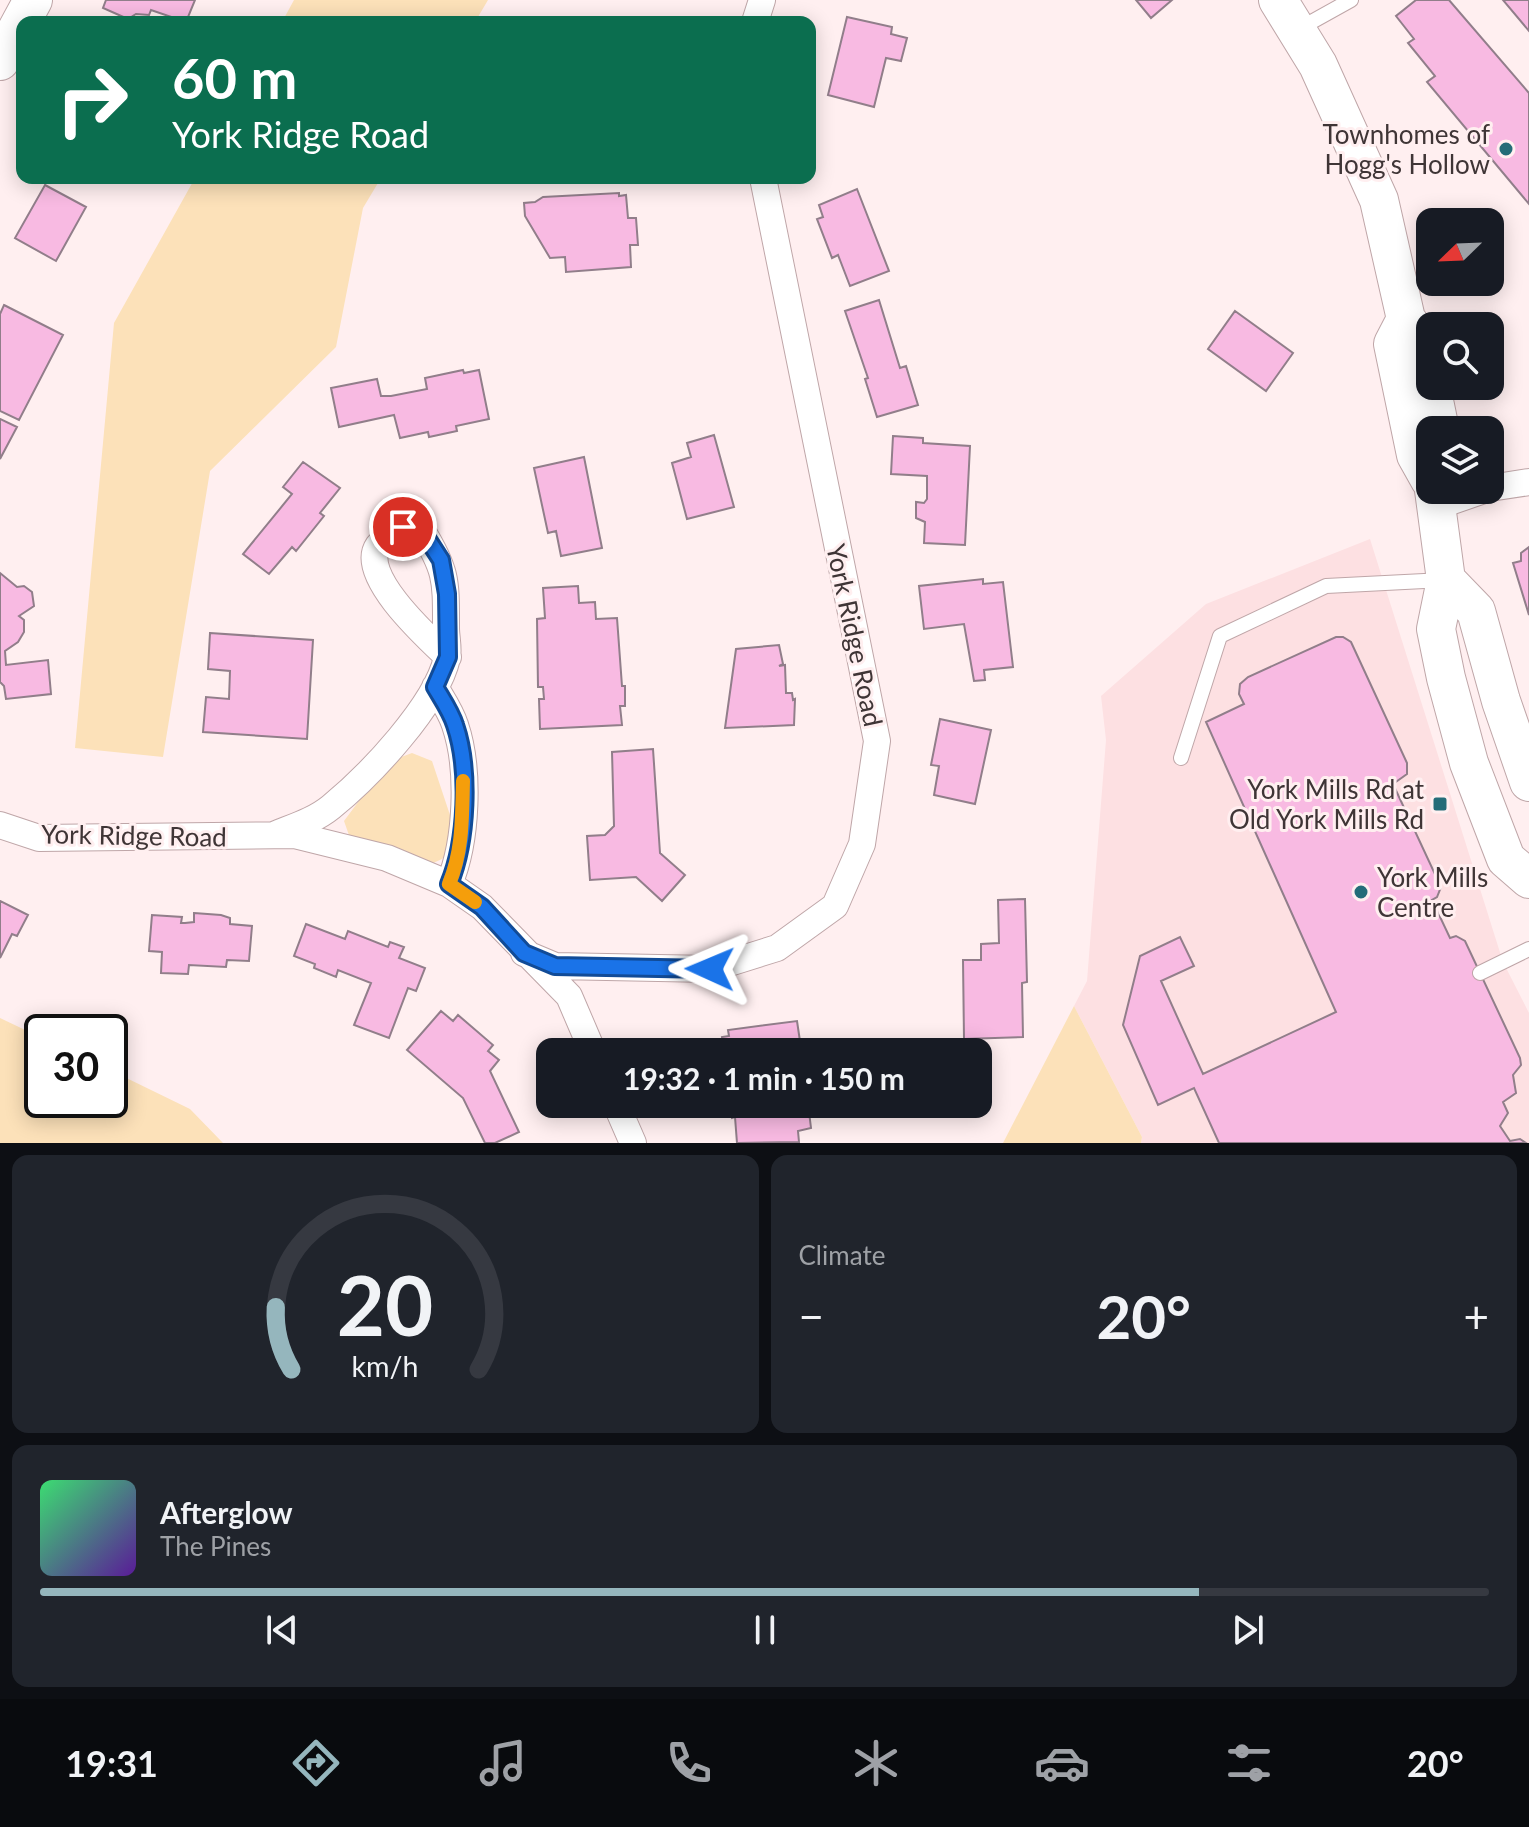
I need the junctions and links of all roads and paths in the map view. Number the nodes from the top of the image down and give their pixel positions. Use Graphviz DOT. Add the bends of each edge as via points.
graph roads {
  1 [pos="1351,0"];
  2 [pos="1288,15"];
  3 [pos="16,31"];
  4 [pos="0,61"];
  5 [pos="764,184"];
  6 [pos="1406,319"];
  7 [pos="1416,332"];
  8 [pos="1416,455"];
  9 [pos="1529,482"];
  10 [pos="1504,486"];
  11 [pos="1435,504"];
  12 [pos="1446,580"];
  13 [pos="448,657"];
  14 [pos="435,687"];
  15 [pos="1181,758"];
  16 [pos="1529,782"];
  17 [pos="0,825"];
  18 [pos="269,836"];
  19 [pos="1529,879"];
  20 [pos="449,884"];
  21 [pos="1529,949"];
  22 [pos="524,953"];
  23 [pos="1480,973"];
  24 [pos="587,1038"];
  25 [pos="622,1118"];
  26 [pos="633,1143"];
  1 -- 2 [label="lane"];
  2 -- 6 [label="main road" via="1318,65 1379,200"];
  3 -- 4 [label="main road"];
  5 -- 22 [label="street, York Ridge Road" via="877,741 862,844 835,906 777,948 710,969 555,966"];
  6 -- 7 [label="main road"];
  6 -- 8 [label="main road" via="1393,344"];
  9 -- 10 [label="street"];
  11 -- 12 [label="main road"];
  12 -- 15 [label="lane" via="1326,586 1220,636"];
  12 -- 16 [label="main road" via="1476,611"];
  12 -- 19 [label="main road" via="1436,629 1469,763 1506,859"];
  13 -- 14 [label="street, York Ridge Road"];
  14 -- 18 [label="street, York Ridge Road" via="405,733 331,807"];
  14 -- 20 [label="street" via="455,723 464,758 462,838"];
  17 -- 18 [label="street, York Ridge Road" via="39,838"];
  18 -- 20 [label="street, York Ridge Road" via="294,835 387,858"];
  20 -- 22 [label="street, York Ridge Road" via="482,907"];
  21 -- 23 [label="lane"];
  22 -- 24 [label="street, York Ridge Road" via="569,996"];
  25 -- 26 [label="street"];
}
